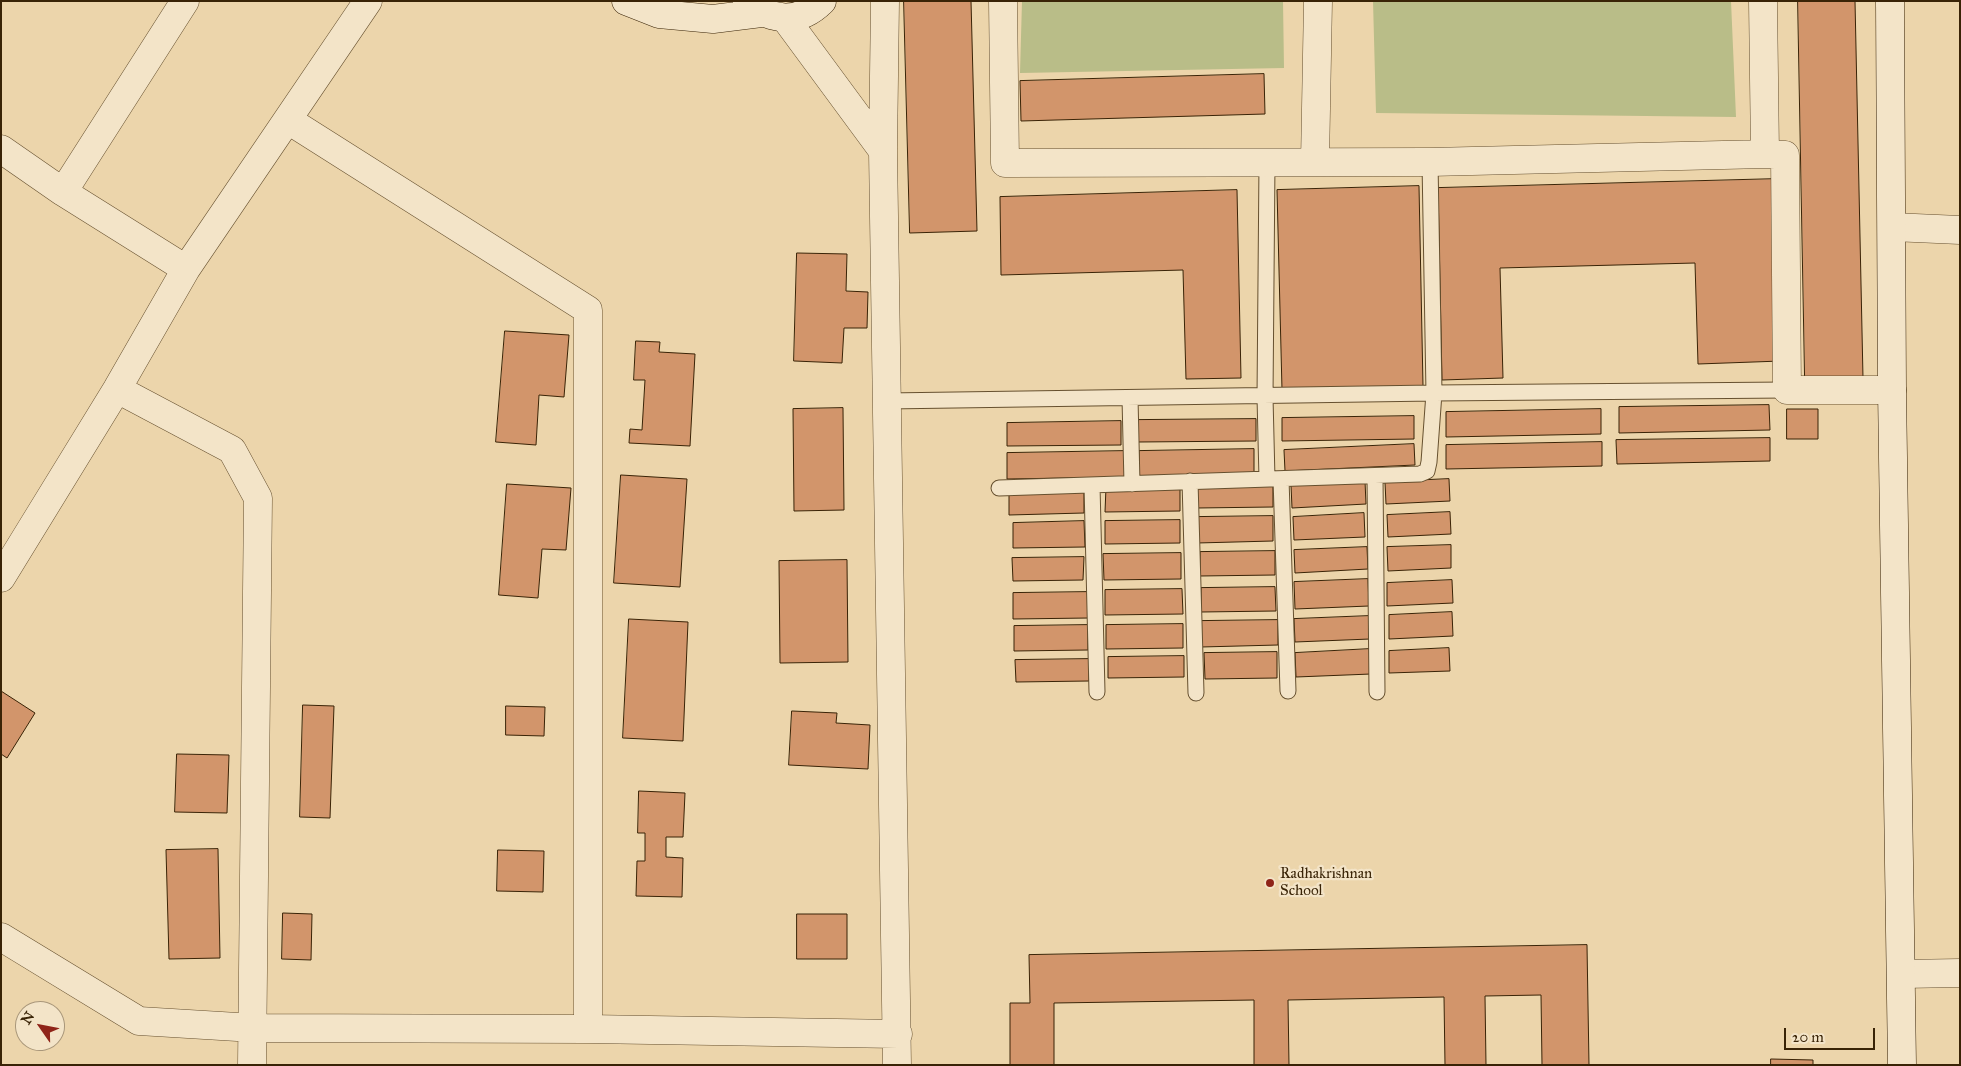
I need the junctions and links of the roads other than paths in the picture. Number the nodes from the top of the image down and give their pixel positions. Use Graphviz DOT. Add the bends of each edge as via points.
graph roads {
  1 [pos="185,1"];
  2 [pos="368,1"];
  3 [pos="626,1"];
  4 [pos="822,1"];
  5 [pos="885,1"];
  6 [pos="1003,1"];
  7 [pos="1318,1"];
  8 [pos="1763,1"];
  9 [pos="1890,1"];
  10 [pos="764,11"];
  11 [pos="288,120"];
  12 [pos="1,149"];
  13 [pos="883,150"];
  14 [pos="1765,154"];
  15 [pos="1267,162"];
  16 [pos="1315,162"];
  17 [pos="1430,162"];
  18 [pos="64,192"];
  19 [pos="1892,227"];
  20 [pos="1960,230"];
  21 [pos="186,269"];
  22 [pos="117,389"];
  23 [pos="1787,390"];
  24 [pos="1892,390"];
  25 [pos="1434,393"];
  26 [pos="1265,396"];
  27 [pos="1130,398"];
  28 [pos="887,401"];
  29 [pos="1375,476"];
  30 [pos="1274,479"];
  31 [pos="1190,481"];
  32 [pos="1132,484"];
  33 [pos="1092,485"];
  34 [pos="999,488"];
  35 [pos="1,578"];
  36 [pos="1288,691"];
  37 [pos="1097,692"];
  38 [pos="1377,692"];
  39 [pos="1196,693"];
  40 [pos="1,937"];
  41 [pos="1960,973"];
  42 [pos="1902,974"];
  43 [pos="254,1028"];
  44 [pos="588,1029"];
  45 [pos="898,1034"];
  46 [pos="252,1065"];
  47 [pos="897,1065"];
  48 [pos="1902,1065"];
  1 -- 18 [label="street"];
  2 -- 11 [label="street"];
  3 -- 10 [label="street" via="659,14 712,19"];
  4 -- 10 [label="street" via="801,15"];
  5 -- 13 [label="street"];
  6 -- 15 [label="street" via="1005,163"];
  7 -- 16 [label="street"];
  8 -- 14 [label="street"];
  9 -- 19 [label="street"];
  10 -- 13 [label="street"];
  11 -- 21 [label="street"];
  11 -- 44 [label="street" via="588,310"];
  12 -- 18 [label="street"];
  13 -- 28 [label="street"];
  14 -- 17 [label="street"];
  14 -- 23 [label="street" via="1785,156"];
  15 -- 16 [label="street"];
  15 -- 26 [label="lane"];
  16 -- 17 [label="street"];
  17 -- 25 [label="lane"];
  18 -- 21 [label="street"];
  19 -- 20 [label="street"];
  19 -- 24 [label="street"];
  21 -- 22 [label="street"];
  22 -- 35 [label="street"];
  22 -- 43 [label="street" via="232,450 258,498"];
  23 -- 24 [label="street"];
  23 -- 25 [label="lane"];
  24 -- 42 [label="street"];
  25 -- 26 [label="lane"];
  25 -- 29 [label="lane" via="1426,471"];
  26 -- 27 [label="lane"];
  26 -- 30 [label="lane"];
  27 -- 28 [label="lane"];
  27 -- 32 [label="lane"];
  28 -- 45 [label="street"];
  29 -- 30 [label="lane"];
  29 -- 38 [label="lane"];
  30 -- 31 [label="lane"];
  30 -- 36 [label="lane"];
  31 -- 32 [label="lane"];
  31 -- 39 [label="lane"];
  32 -- 33 [label="lane"];
  33 -- 34 [label="lane"];
  33 -- 37 [label="lane"];
  40 -- 43 [label="street" via="139,1021"];
  41 -- 42 [label="street"];
  42 -- 48 [label="street"];
  43 -- 44 [label="street"];
  43 -- 46 [label="street"];
  44 -- 45 [label="street"];
  45 -- 47 [label="street"];
}
